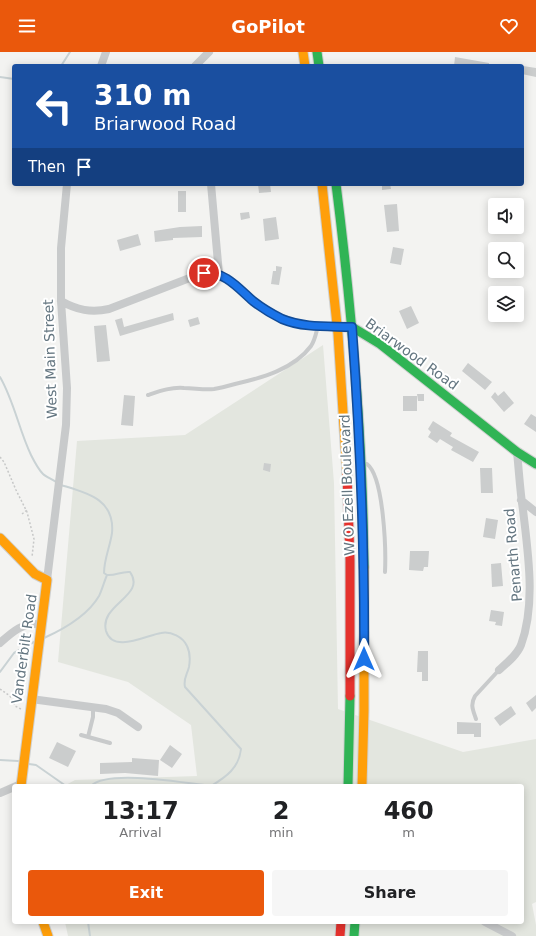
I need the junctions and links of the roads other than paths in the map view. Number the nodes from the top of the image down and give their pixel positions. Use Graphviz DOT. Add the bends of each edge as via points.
graph roads {
  1 [pos="106,52"];
  2 [pos="209,52"];
  3 [pos="303,52"];
  4 [pos="317,52"];
  5 [pos="102,64"];
  6 [pos="197,64"];
  7 [pos="305,64"];
  8 [pos="319,64"];
  9 [pos="67,186"];
  10 [pos="211,186"];
  11 [pos="322,186"];
  12 [pos="336,186"];
  13 [pos="219,274"];
  14 [pos="61,301"];
  15 [pos="318,326"];
  16 [pos="337,326"];
  17 [pos="352,327"];
  18 [pos="148,395"];
  19 [pos="517,452"];
  20 [pos="534,460"];
  21 [pos="346,462"];
  22 [pos="360,462"];
  23 [pos="521,500"];
  24 [pos="536,512"];
  25 [pos="0,538"];
  26 [pos="385,572"];
  27 [pos="47,580"];
  28 [pos="41,626"];
  29 [pos="0,644"];
  30 [pos="499,670"];
  31 [pos="31,699"];
  32 [pos="93,707"];
  33 [pos="476,719"];
  34 [pos="138,727"];
  35 [pos="81,735"];
  36 [pos="88,737"];
  37 [pos="110,743"];
  38 [pos="349,748"];
  39 [pos="363,748"];
  40 [pos="21,784"];
  41 [pos="348,784"];
  42 [pos="362,784"];
  43 [pos="12,788"];
  44 [pos="0,793"];
  45 [pos="44,924"];
  46 [pos="341,924"];
  47 [pos="355,924"];
  48 [pos="489,924"];
  49 [pos="48,936"];
  50 [pos="340,936"];
  51 [pos="354,936"];
  52 [pos="512,936"];
  1 -- 5 [label="street"];
  2 -- 6 [label="street"];
  3 -- 7 [label="main road"];
  4 -- 8 [label="main road"];
  9 -- 14 [label="street, West Main Street" via="60,248"];
  10 -- 13 [label="street"];
  11 -- 16 [label="main road, W O Ezell Boulevard"];
  12 -- 17 [label="main road, W O Ezell Boulevard"];
  13 -- 14 [label="street" via="200,274 99,311 78,310"];
  13 -- 15 [label="street, Briarwood Road" via="271,313 291,322"];
  14 -- 27 [label="street, West Main Street" via="66,369 66,425"];
  15 -- 16 [label="street, Briarwood Road"];
  15 -- 18 [label="lane" via="310,346 282,369 257,379 215,389 167,388"];
  16 -- 17 [label="main road, Briarwood Road"];
  16 -- 21 [label="main road, W O Ezell Boulevard"];
  17 -- 19 [label="main road, Briarwood Road" via="420,374"];
  17 -- 22 [label="main road, W O Ezell Boulevard"];
  19 -- 20 [label="main road, Briarwood Road"];
  19 -- 23 [label="street, Penarth Road"];
  21 -- 22 [label="main road"];
  21 -- 38 [label="main road, W O Ezell Boulevard" via="351,608"];
  22 -- 26 [label="lane" via="372,469 379,489"];
  22 -- 39 [label="main road, W O Ezell Boulevard" via="365,592"];
  23 -- 24 [label="street"];
  23 -- 30 [label="street, Penarth Road" via="530,574 530,614 521,646"];
  25 -- 27 [label="main road, Vanderbilt Road" via="35,574"];
  27 -- 28 [label="main road, Vanderbilt Road"];
  28 -- 29 [label="street" via="30,624 22,627"];
  28 -- 31 [label="main road, Vanderbilt Road"];
  30 -- 33 [label="lane" via="474,696 471,706"];
  31 -- 32 [label="street"];
  31 -- 40 [label="main road, Vanderbilt Road"];
  32 -- 34 [label="street" via="118,713"];
  32 -- 36 [label="lane"];
  35 -- 36 [label="lane"];
  36 -- 37 [label="lane"];
  38 -- 39 [label="main road"];
  38 -- 41 [label="main road, W O Ezell Boulevard"];
  39 -- 42 [label="main road, W O Ezell Boulevard"];
  43 -- 44 [label="street"];
  45 -- 49 [label="main road"];
  46 -- 50 [label="main road"];
  47 -- 51 [label="main road"];
  48 -- 52 [label="street"];
}
